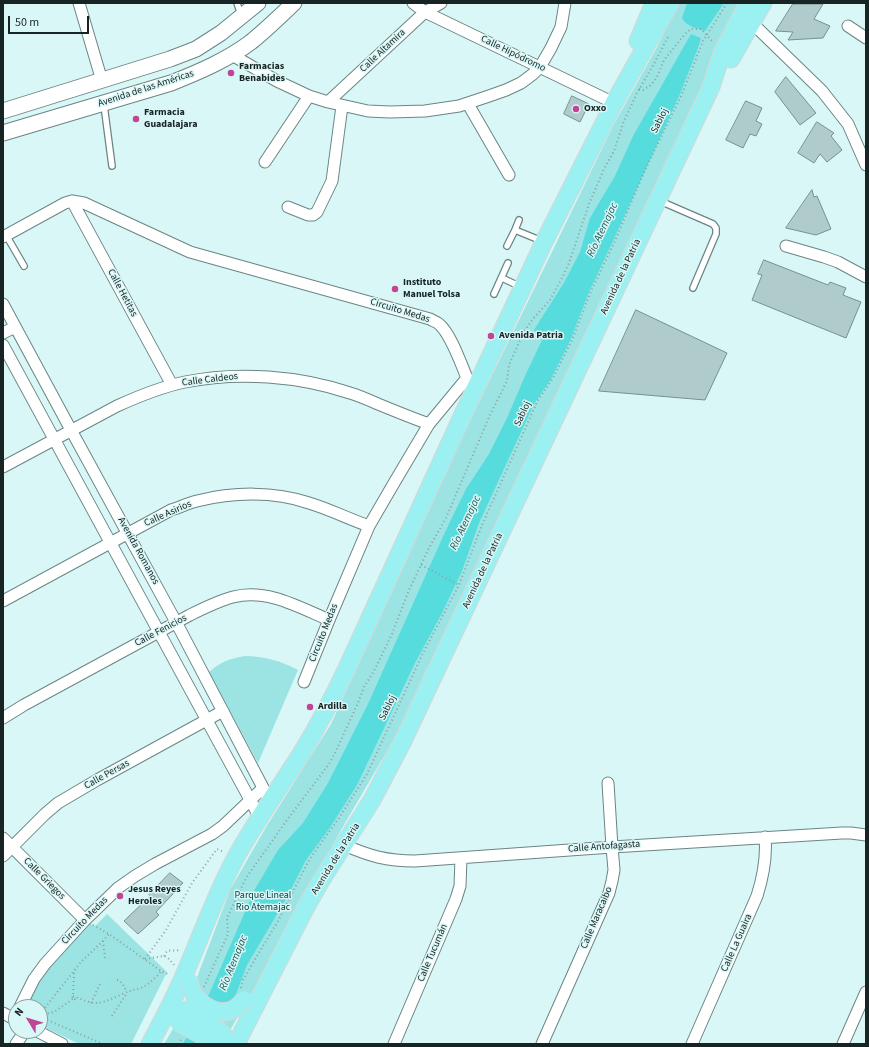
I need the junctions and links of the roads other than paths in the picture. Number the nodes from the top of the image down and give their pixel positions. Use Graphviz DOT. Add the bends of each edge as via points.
graph roads {
  1 [pos="79,3"];
  2 [pos="258,3"];
  3 [pos="294,3"];
  4 [pos="413,3"];
  5 [pos="441,3"];
  6 [pos="565,3"];
  7 [pos="654,3"];
  8 [pos="670,3"];
  9 [pos="748,3"];
  10 [pos="763,3"];
  11 [pos="240,10"];
  12 [pos="425,12"];
  13 [pos="752,23"];
  14 [pos="848,26"];
  15 [pos="866,38"];
  16 [pos="232,55"];
  17 [pos="540,67"];
  18 [pos="102,81"];
  19 [pos="710,87"];
  20 [pos="309,96"];
  21 [pos="328,102"];
  22 [pos="104,103"];
  23 [pos="614,103"];
  24 [pos="468,104"];
  25 [pos="342,106"];
  26 [pos="3,111"];
  27 [pos="3,133"];
  28 [pos="865,158"];
  29 [pos="264,162"];
  30 [pos="112,166"];
  31 [pos="509,175"];
  32 [pos="658,200"];
  33 [pos="72,201"];
  34 [pos="288,207"];
  35 [pos="519,220"];
  36 [pos="515,230"];
  37 [pos="4,236"];
  38 [pos="544,242"];
  39 [pos="507,246"];
  40 [pos="786,246"];
  41 [pos="508,263"];
  42 [pos="24,266"];
  43 [pos="866,277"];
  44 [pos="502,278"];
  45 [pos="523,288"];
  46 [pos="693,288"];
  47 [pos="494,294"];
  48 [pos="3,304"];
  49 [pos="15,327"];
  50 [pos="3,333"];
  51 [pos="3,345"];
  52 [pos="474,377"];
  53 [pos="172,385"];
  54 [pos="429,424"];
  55 [pos="71,430"];
  56 [pos="54,439"];
  57 [pos="3,467"];
  58 [pos="369,526"];
  59 [pos="128,533"];
  60 [pos="110,542"];
  61 [pos="3,601"];
  62 [pos="328,620"];
  63 [pos="176,622"];
  64 [pos="158,632"];
  65 [pos="304,682"];
  66 [pos="223,711"];
  67 [pos="3,718"];
  68 [pos="206,720"];
  69 [pos="608,783"];
  70 [pos="266,794"];
  71 [pos="250,800"];
  72 [pos="260,818"];
  73 [pos="866,835"];
  74 [pos="765,837"];
  75 [pos="3,838"];
  76 [pos="344,845"];
  77 [pos="12,847"];
  78 [pos="612,847"];
  79 [pos="3,856"];
  80 [pos="461,858"];
  81 [pos="214,903"];
  82 [pos="85,920"];
  83 [pos="291,936"];
  84 [pos="189,981"];
  85 [pos="866,992"];
  86 [pos="24,999"];
  87 [pos="174,1014"];
  88 [pos="48,1037"];
  89 [pos="227,1043"];
  90 [pos="62,1044"];
  91 [pos="150,1044"];
  92 [pos="394,1044"];
  93 [pos="542,1044"];
  94 [pos="692,1044"];
  95 [pos="843,1044"];
  1 -- 18 [label="street"];
  2 -- 11 [label="main road, Avenida de las Américas"];
  3 -- 16 [label="main road, Avenida de las Américas" via="251,42"];
  4 -- 12 [label="street, Calle Hipódromo"];
  5 -- 12 [label="street, Calle Altamira"];
  6 -- 17 [label="street" via="560,27"];
  7 -- 23 [label="main road" via="624,70"];
  8 -- 23 [label="main road" via="634,89"];
  9 -- 19 [label="main road, Avenida de la Patria" via="722,53"];
  10 -- 13 [label="main road, Avenida de la Patria"];
  11 -- 18 [label="main road, Avenida de las Américas" via="196,50"];
  12 -- 17 [label="street, Calle Hipódromo"];
  12 -- 21 [label="street, Calle Altamira"];
  13 -- 19 [label="main road, Avenida de la Patria" via="731,59"];
  13 -- 28 [label="street" via="822,90 848,124"];
  14 -- 15 [label="street"];
  16 -- 20 [label="street"];
  16 -- 22 [label="main road, Avenida de las Américas" via="193,75"];
  17 -- 23 [label="street, Calle Hipódromo"];
  17 -- 24 [label="street" via="521,83"];
  18 -- 26 [label="main road, Avenida de las Américas"];
  19 -- 32 [label="main road, Avenida de la Patria"];
  20 -- 21 [label="street"];
  20 -- 29 [label="street"];
  21 -- 25 [label="street"];
  22 -- 27 [label="main road, Avenida de las Américas"];
  22 -- 30 [label="lane"];
  23 -- 38 [label="main road"];
  24 -- 25 [label="street" via="425,111 390,112"];
  24 -- 31 [label="street"];
  25 -- 34 [label="street" via="332,181 317,212 308,215"];
  32 -- 46 [label="lane" via="713,224 716,228 716,234"];
  32 -- 76 [label="main road, Avenida de la Patria" via="403,741 372,800"];
  33 -- 37 [label="street"];
  33 -- 52 [label="street, Circuito Medas" via="84,203 190,252 430,319 439,324"];
  33 -- 53 [label="street, Calle Hetitas"];
  35 -- 36 [label="lane"];
  36 -- 38 [label="lane"];
  36 -- 39 [label="lane"];
  37 -- 42 [label="lane"];
  38 -- 45 [label="main road"];
  40 -- 43 [label="street" via="838,262"];
  41 -- 44 [label="lane"];
  44 -- 45 [label="lane"];
  44 -- 47 [label="lane"];
  45 -- 52 [label="main road"];
  48 -- 49 [label="street, Avenida Romanos"];
  49 -- 50 [label="street"];
  49 -- 55 [label="street, Avenida Romanos"];
  51 -- 56 [label="street, Avenida Romanos"];
  52 -- 54 [label="street, Circuito Medas"];
  52 -- 70 [label="main road" via="331,701 301,754"];
  53 -- 54 [label="street, Calle Caldeos" via="213,378 279,378 351,393"];
  53 -- 55 [label="street, Calle Caldeos" via="116,406"];
  54 -- 58 [label="street, Circuito Medas"];
  55 -- 56 [label="street, Calle Caldeos"];
  55 -- 59 [label="street, Avenida Romanos"];
  56 -- 57 [label="street, Calle Caldeos"];
  56 -- 60 [label="street, Avenida Romanos"];
  58 -- 59 [label="street, Calle Asirios" via="290,498 245,494 196,501 171,510"];
  58 -- 62 [label="street, Circuito Medas"];
  59 -- 60 [label="street, Calle Asirios"];
  59 -- 63 [label="street, Avenida Romanos"];
  60 -- 61 [label="street, Calle Asirios"];
  60 -- 64 [label="street, Avenida Romanos"];
  62 -- 63 [label="street, Calle Fenicios" via="282,600 250,594 214,603"];
  62 -- 65 [label="street, Circuito Medas"];
  63 -- 64 [label="street, Calle Fenicios"];
  63 -- 66 [label="street, Avenida Romanos"];
  64 -- 67 [label="street, Calle Fenicios"];
  64 -- 68 [label="street, Avenida Romanos"];
  66 -- 68 [label="street, Calle Persas"];
  66 -- 70 [label="street, Avenida Romanos"];
  68 -- 71 [label="street, Avenida Romanos"];
  68 -- 77 [label="street, Calle Persas" via="58,803"];
  69 -- 78 [label="street, Calle Maracaibo"];
  70 -- 71 [label="street, Circuito Medas"];
  70 -- 72 [label="main road"];
  71 -- 72 [label="street, Avenida Romanos"];
  71 -- 82 [label="street, Circuito Medas" via="212,834 155,864 118,888"];
  72 -- 81 [label="main road" via="222,883"];
  73 -- 74 [label="street, Calle Antofagasta" via="842,832"];
  74 -- 78 [label="street, Calle Antofagasta"];
  74 -- 94 [label="street, Calle La Guaira" via="766,861 757,896"];
  75 -- 77 [label="street, Calle Griegos"];
  76 -- 80 [label="street, Calle Antofagasta" via="379,858 398,861"];
  76 -- 83 [label="main road, Avenida de la Patria"];
  77 -- 79 [label="street, Calle Persas"];
  77 -- 82 [label="street, Calle Griegos"];
  78 -- 80 [label="street, Calle Antofagasta"];
  78 -- 93 [label="street, Calle Maracaibo" via="614,870 609,893"];
  80 -- 92 [label="street, Calle Tucumán" via="460,886 456,899"];
  81 -- 84 [label="main road" via="210,932"];
  81 -- 87 [label="main road" via="182,981"];
  82 -- 86 [label="street, Circuito Medas" via="45,964"];
  83 -- 84 [label="main road, bridge" via="241,1004 229,1011 219,1012 197,999"];
  83 -- 89 [label="main road, Avenida de la Patria"];
  84 -- 87 [label="main road"];
  85 -- 95 [label="street"];
  87 -- 89 [label="main road, bridge" via="215,1026"];
  87 -- 91 [label="main road"];
  88 -- 90 [label="street"];
}
